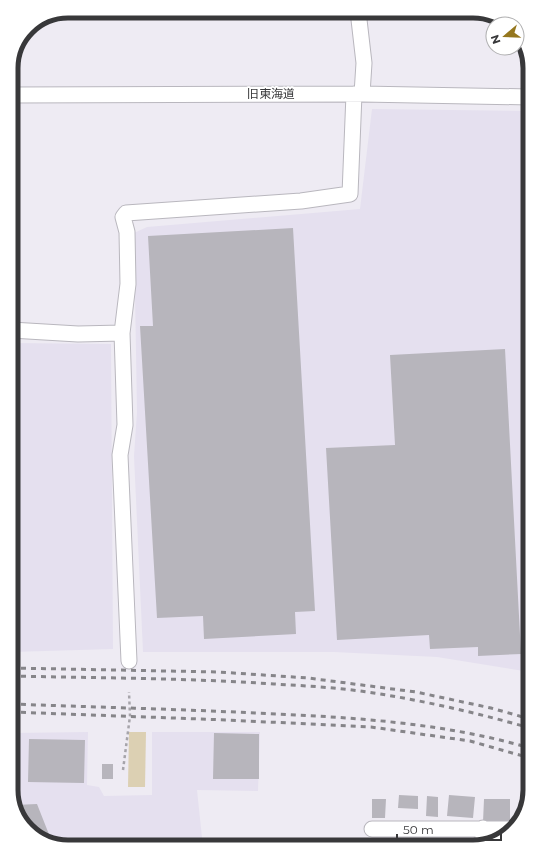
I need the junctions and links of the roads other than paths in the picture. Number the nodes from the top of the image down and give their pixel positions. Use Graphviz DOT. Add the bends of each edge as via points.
graph roads {
  1 [pos="359,18"];
  2 [pos="358,94"];
  3 [pos="18,95"];
  4 [pos="523,97"];
  5 [pos="18,330"];
  6 [pos="122,333"];
  7 [pos="129,661"];
  8 [pos="482,828"];
  9 [pos="372,829"];
  10 [pos="504,829"];
  11 [pos="483,839"];
  1 -- 2 [label="street" via="364,63"];
  2 -- 3 [label="street, 旧東海道"];
  2 -- 4 [label="street, 旧東海道"];
  2 -- 6 [label="street" via="350,194 293,202 126,213 123,217 127,232 128,284"];
  5 -- 6 [label="street" via="78,334"];
  6 -- 7 [label="street" via="125,425 120,455"];
  8 -- 9 [label="street"];
  8 -- 10 [label="street"];
  8 -- 11 [label="street"];
}
